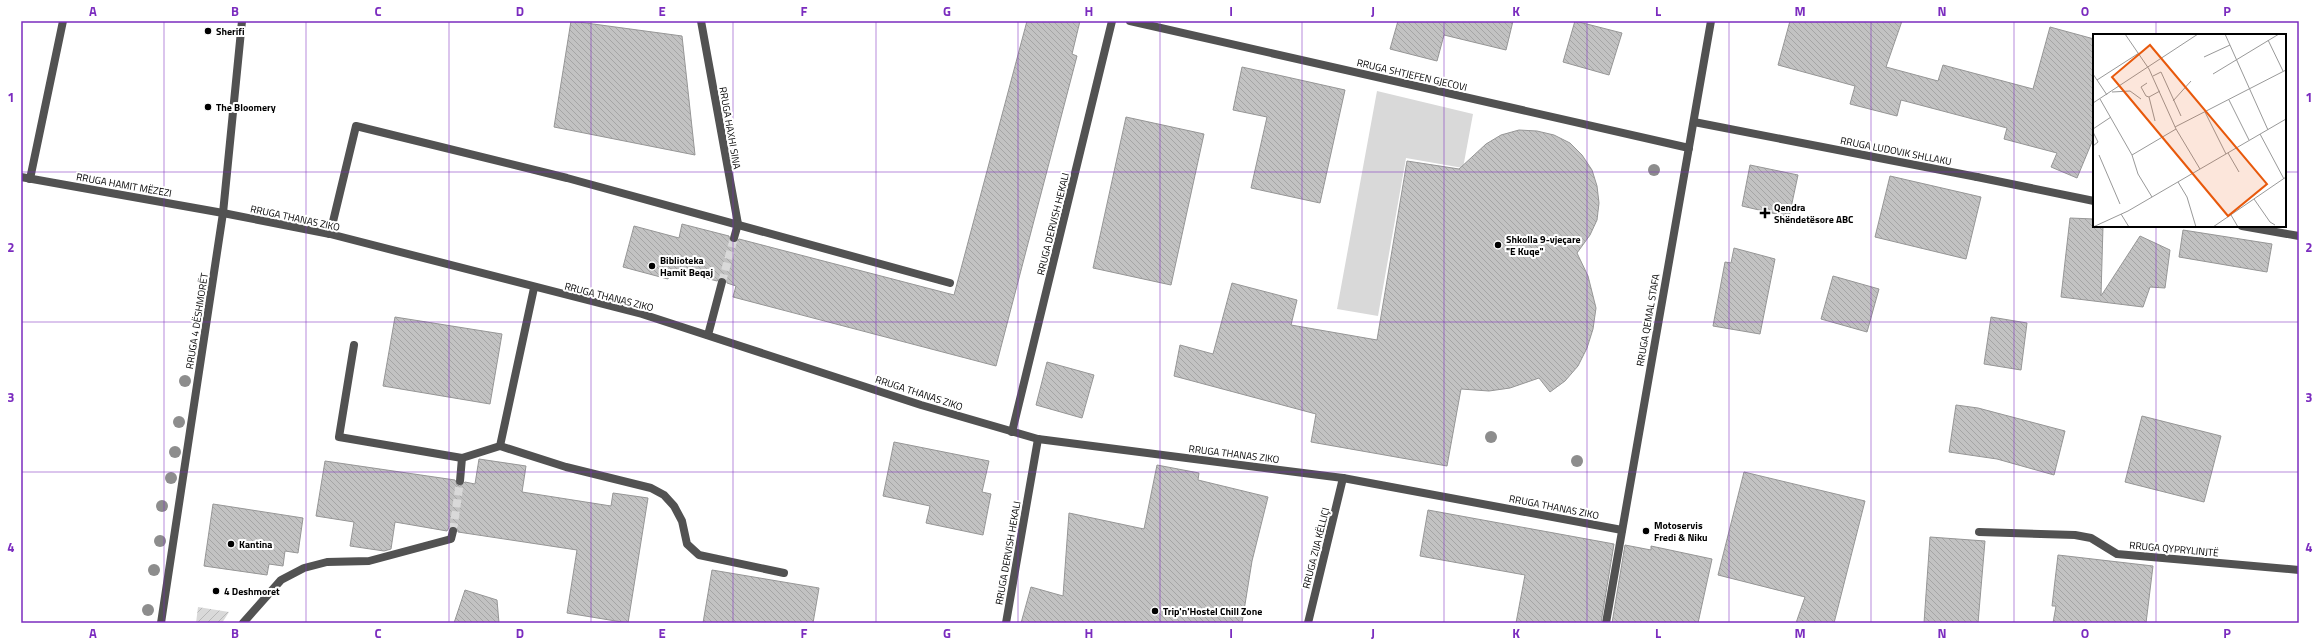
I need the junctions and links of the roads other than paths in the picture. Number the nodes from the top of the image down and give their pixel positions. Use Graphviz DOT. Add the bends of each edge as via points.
graph roads {
  1 [pos="63,21"];
  2 [pos="242,21"];
  3 [pos="701,21"];
  4 [pos="1112,21"];
  5 [pos="1130,21"];
  6 [pos="1711,21"];
  7 [pos="1694,122"];
  8 [pos="1689,148"];
  9 [pos="21,177"];
  10 [pos="30,178"];
  11 [pos="2093,201"];
  12 [pos="223,213"];
  13 [pos="738,224"];
  14 [pos="2248,227"];
  15 [pos="330,234"];
  16 [pos="2299,236"];
  17 [pos="734,238"];
  18 [pos="722,282"];
  19 [pos="950,283"];
  20 [pos="534,288"];
  21 [pos="708,335"];
  22 [pos="354,345"];
  23 [pos="1012,432"];
  24 [pos="1038,439"];
  25 [pos="500,446"];
  26 [pos="462,458"];
  27 [pos="1343,478"];
  28 [pos="460,481"];
  29 [pos="1622,530"];
  30 [pos="452,531"];
  31 [pos="1979,532"];
  32 [pos="2299,570"];
  33 [pos="784,573"];
  34 [pos="161,623"];
  35 [pos="243,623"];
  36 [pos="1006,623"];
  37 [pos="1308,623"];
  38 [pos="1606,623"];
  1 -- 10 [label="street"];
  2 -- 12 [label="street, RRUGA 4 DËSHMORËT"];
  3 -- 13 [label="street, RRUGA HAXHI SINA"];
  4 -- 23 [label="street, RRUGA DERVISH HEKALI"];
  5 -- 8 [label="street, RRUGA SHTJEFEN GJECOVI"];
  6 -- 7 [label="street, RRUGA QEMAL STAFA"];
  7 -- 8 [label="street, RRUGA QEMAL STAFA"];
  7 -- 11 [label="street, RRUGA LUDOVIK SHLLAKU"];
  8 -- 29 [label="street, RRUGA QEMAL STAFA"];
  9 -- 10 [label="street, RRUGA HAMIT MËZEZI"];
  10 -- 12 [label="street, RRUGA HAMIT MËZEZI"];
  12 -- 15 [label="street, RRUGA THANAS ZIKO"];
  12 -- 34 [label="street, RRUGA 4 DËSHMORËT"];
  13 -- 15 [label="street" via="490,158 356,126"];
  13 -- 17 [label="street, RRUGA HAXHI SINA"];
  13 -- 19 [label="street"];
  14 -- 16 [label="street"];
  15 -- 20 [label="street, RRUGA THANAS ZIKO"];
  18 -- 21 [label="street"];
  20 -- 21 [label="street, RRUGA THANAS ZIKO" via="642,314"];
  20 -- 25 [label="street"];
  21 -- 23 [label="street, RRUGA THANAS ZIKO"];
  22 -- 26 [label="street" via="339,437"];
  23 -- 24 [label="street, RRUGA THANAS ZIKO"];
  24 -- 27 [label="street, RRUGA THANAS ZIKO"];
  24 -- 36 [label="street, RRUGA DERVISH HEKALI"];
  25 -- 26 [label="street"];
  25 -- 33 [label="street" via="566,467 651,488 664,495 674,506 682,521 686,544 699,555"];
  26 -- 28 [label="street"];
  27 -- 29 [label="street, RRUGA THANAS ZIKO"];
  27 -- 37 [label="street, RRUGA ZIJA KËLLIÇI"];
  29 -- 38 [label="street, RRUGA QEMAL STAFA"];
  30 -- 35 [label="street" via="451,540 369,561 327,562 304,568 281,580"];
  31 -- 32 [label="street, RRUGA QYPRYLINJTË" via="2075,535 2091,538 2117,554"];
}
